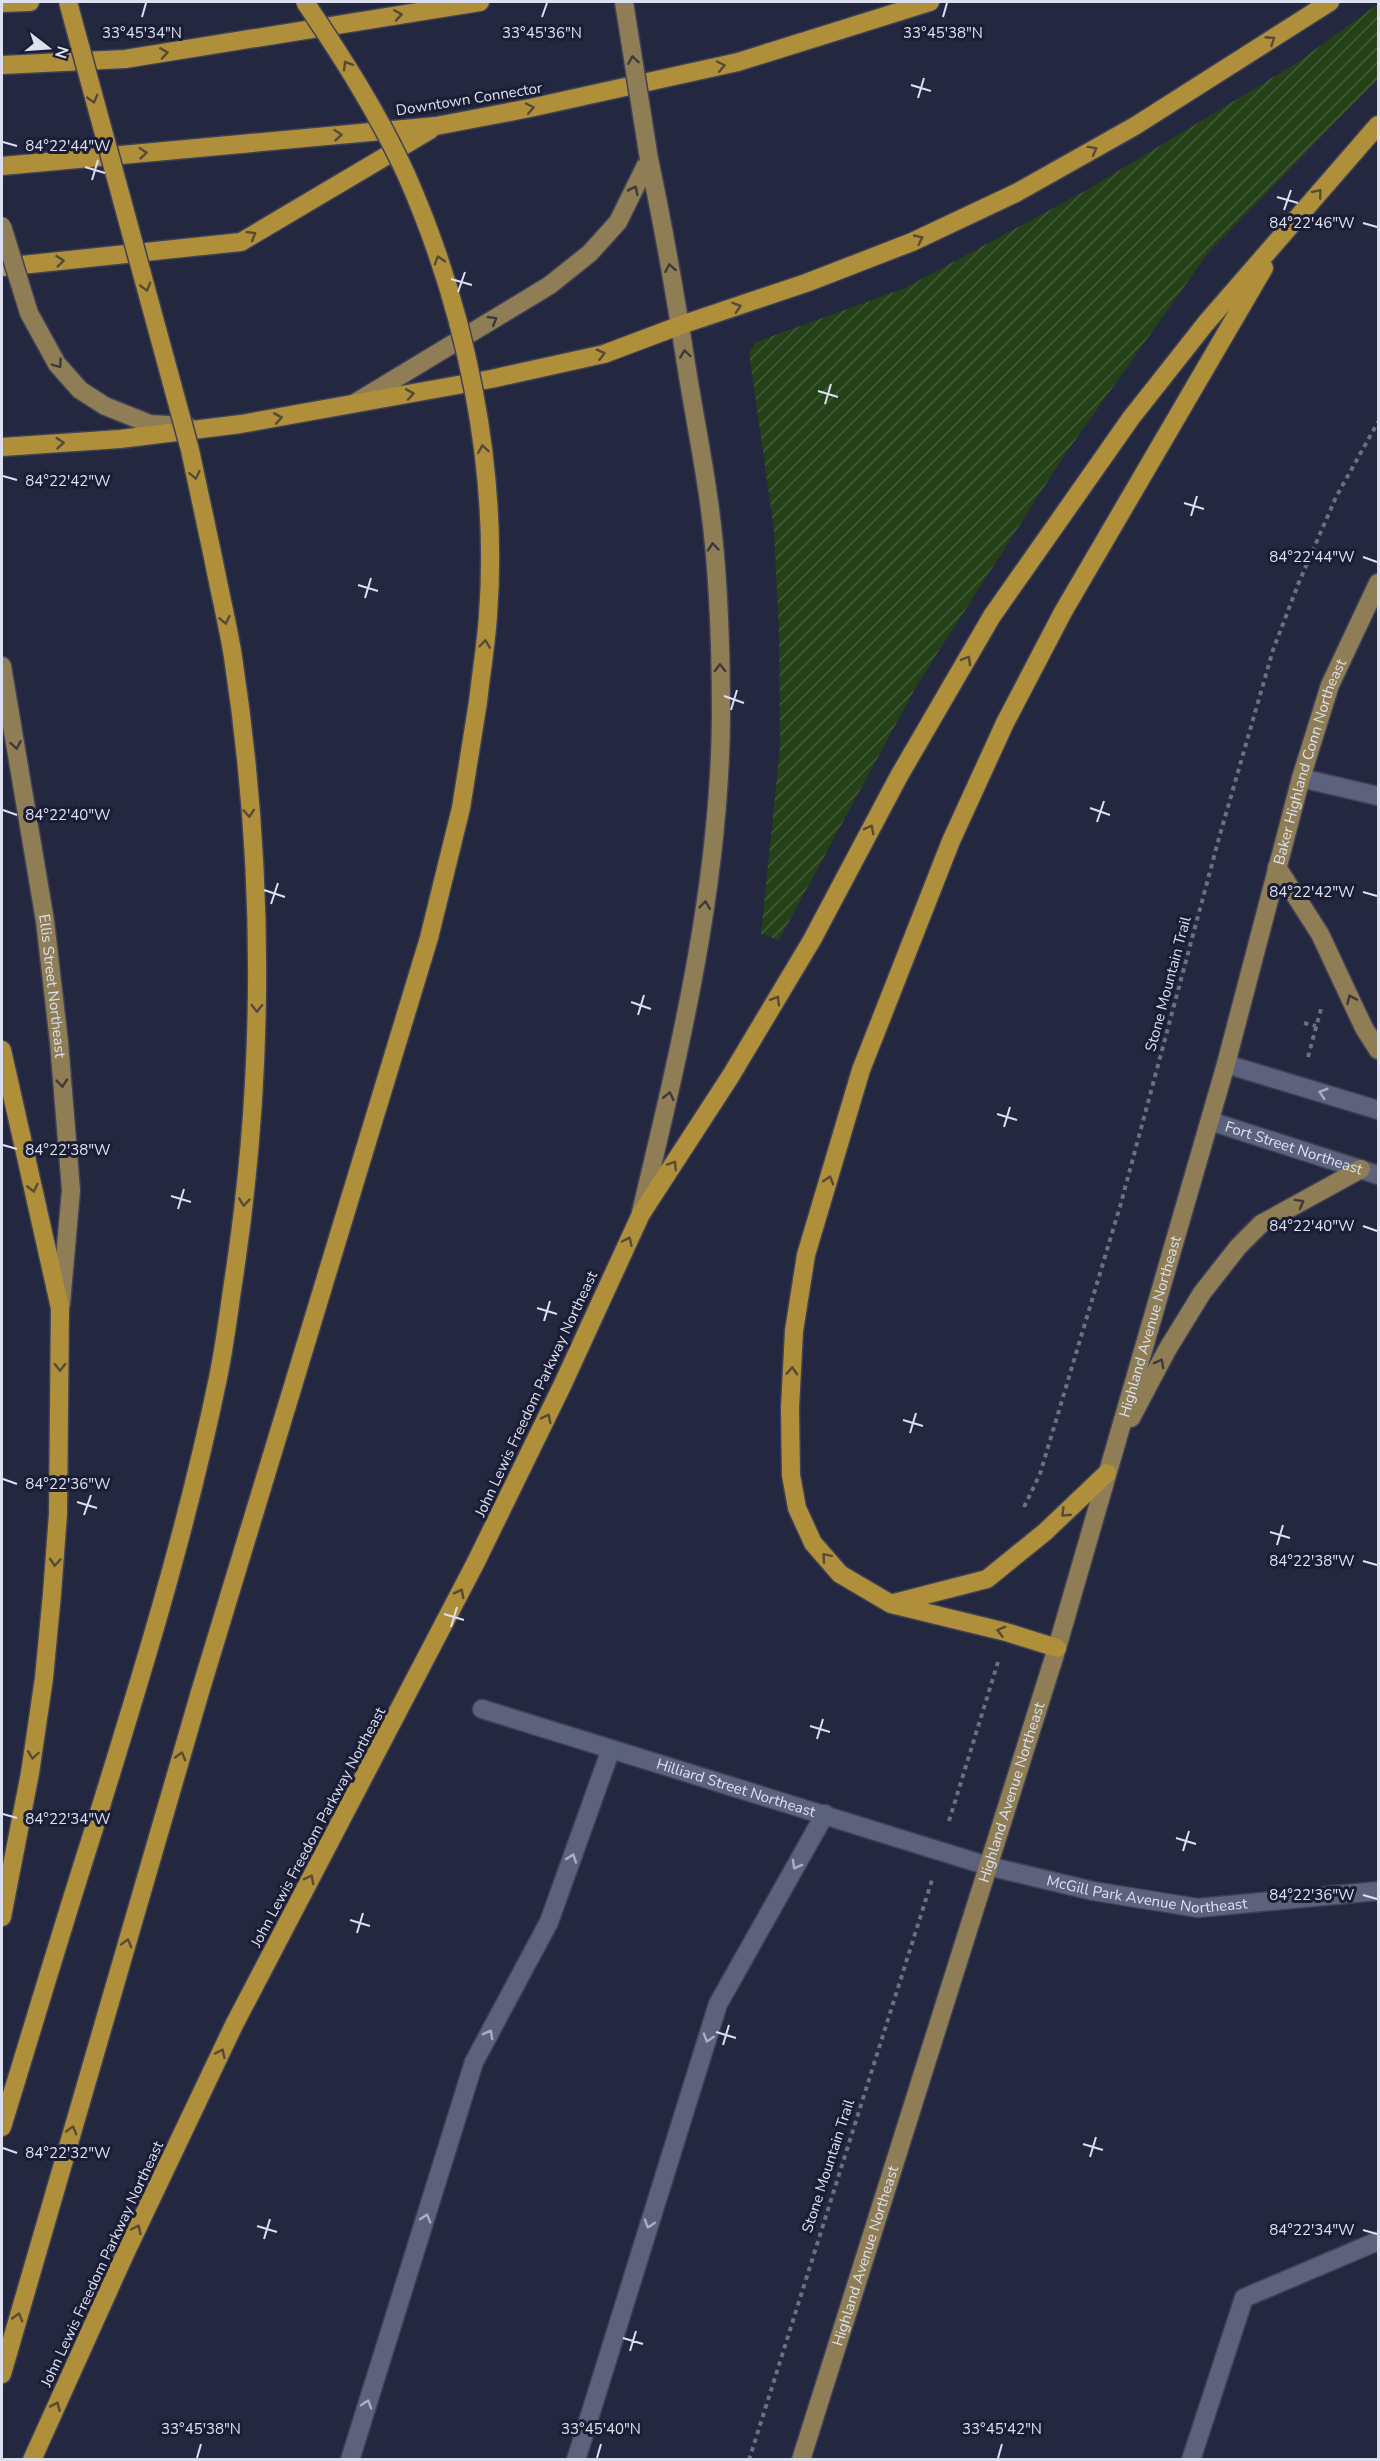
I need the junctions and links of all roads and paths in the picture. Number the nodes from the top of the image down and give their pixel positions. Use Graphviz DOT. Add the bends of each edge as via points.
graph roads {
  1 [pos="30,2"];
  2 [pos="68,2"];
  3 [pos="304,2"];
  4 [pos="480,2"];
  5 [pos="624,2"];
  6 [pos="930,2"];
  7 [pos="1330,2"];
  8 [pos="2,3"];
  9 [pos="2,65"];
  10 [pos="1378,125"];
  11 [pos="436,126"];
  12 [pos="649,159"];
  13 [pos="2,166"];
  14 [pos="2,226"];
  15 [pos="1281,238"];
  16 [pos="2,267"];
  17 [pos="681,325"];
  18 [pos="353,404"];
  19 [pos="1378,422"];
  20 [pos="220,427"];
  21 [pos="2,447"];
  22 [pos="1378,582"];
  23 [pos="2,666"];
  24 [pos="1301,778"];
  25 [pos="1378,796"];
  26 [pos="1277,867"];
  27 [pos="1304,1023"];
  28 [pos="2,1050"];
  29 [pos="1378,1050"];
  30 [pos="1226,1064"];
  31 [pos="1306,1064"];
  32 [pos="1378,1110"];
  33 [pos="1210,1121"];
  34 [pos="1361,1169"];
  35 [pos="1378,1175"];
  36 [pos="641,1214"];
  37 [pos="60,1308"];
  38 [pos="1114,1452"];
  39 [pos="1107,1473"];
  40 [pos="1021,1513"];
  41 [pos="891,1604"];
  42 [pos="1057,1648"];
  43 [pos="998,1660"];
  44 [pos="482,1709"];
  45 [pos="611,1749"];
  46 [pos="951,1812"];
  47 [pos="825,1814"];
  48 [pos="988,1866"];
  49 [pos="931,1881"];
  50 [pos="1378,1891"];
  51 [pos="2,1917"];
  52 [pos="2,2127"];
  53 [pos="1378,2241"];
  54 [pos="2,2374"];
  55 [pos="32,2460"];
  56 [pos="350,2460"];
  57 [pos="576,2460"];
  58 [pos="749,2460"];
  59 [pos="801,2460"];
  60 [pos="1191,2460"];
  1 -- 8 [label="highway"];
  2 -- 52 [label="highway, one-way, bridge" via="187,439 232,654 255,887 257,1015 240,1239 219,1374 183,1531 141,1680"];
  54 -- 3 [label="highway, one-way, bridge" via="200,1692 429,938 461,808 478,702 488,615 485,465 456,315 432,237 405,172 364,94"];
  9 -- 4 [label="highway, one-way" via="125,59"];
  12 -- 5 [label="main road, one-way, bridge"];
  11 -- 6 [label="highway, Downtown Connector, one-way" via="738,62"];
  17 -- 7 [label="highway, one-way" via="806,284 912,242 1016,193 1135,126"];
  15 -- 10 [label="highway, one-way"];
  13 -- 11 [label="highway, Downtown Connector, one-way"];
  16 -- 11 [label="highway, one-way" via="241,242"];
  17 -- 12 [label="main road, one-way"];
  18 -- 12 [label="main road, one-way" via="550,285 590,253 618,222"];
  14 -- 20 [label="main road, one-way, bridge" via="29,313 57,364 80,390 105,406 150,424"];
  36 -- 15 [label="highway, John Lewis Freedom Parkway Northeast, one-way" via="812,940 899,776 992,615 1131,418 1206,323"];
  41 -- 15 [label="highway, one-way" via="840,1574 813,1543 797,1508 791,1475 790,1408 794,1331 806,1255 861,1070 951,841 1005,723 1063,612"];
  18 -- 17 [label="highway, one-way" via="604,354"];
  36 -- 17 [label="main road, one-way" via="699,950 719,749 718,605 709,504"];
  20 -- 18 [label="highway, one-way"];
  19 -- 40 [label="path, Stone Mountain Trail" via="1336,497 1273,650 1121,1203 1040,1474"];
  21 -- 20 [label="highway, one-way"];
  22 -- 24 [label="main road, Baker Highland Conn Northeast" via="1330,685"];
  23 -- 37 [label="main road, Ellis Street Northeast, one-way" via="45,921 60,1053 71,1190"];
  24 -- 25 [label="street"];
  24 -- 26 [label="main road, Baker Highland Conn Northeast"];
  29 -- 26 [label="main road, one-way" via="1320,934"];
  26 -- 30 [label="main road, Baker Highland Conn Northeast"];
  27 -- 31 [label="path" via="1316,1026"];
  28 -- 37 [label="highway, one-way"];
  32 -- 30 [label="street, one-way"];
  30 -- 33 [label="main road, Baker Highland Conn Northeast"];
  33 -- 34 [label="street, Fort Street Northeast"];
  33 -- 38 [label="main road, Highland Avenue Northeast"];
  34 -- 35 [label="street, Fort Street Northeast"];
  38 -- 34 [label="main road, one-way" via="1167,1350 1202,1293 1238,1247 1261,1224"];
  55 -- 36 [label="highway, John Lewis Freedom Parkway Northeast, one-way" via="234,2025 476,1562"];
  37 -- 51 [label="highway, one-way" via="59,1482 52,1594 30,1773"];
  38 -- 39 [label="main road, Highland Avenue Northeast"];
  39 -- 41 [label="highway, one-way" via="987,1580"];
  39 -- 42 [label="main road, Highland Avenue Northeast"];
  42 -- 41 [label="highway, one-way"];
  42 -- 48 [label="main road, Highland Avenue Northeast"];
  43 -- 46 [label="path"];
  44 -- 45 [label="street, Hilliard Street Northeast"];
  45 -- 47 [label="street, Hilliard Street Northeast"];
  56 -- 45 [label="street, one-way" via="474,2062 549,1922"];
  47 -- 48 [label="street, Hilliard Street Northeast"];
  47 -- 57 [label="street, one-way" via="718,2004"];
  48 -- 50 [label="street, McGill Park Avenue Northeast" via="1093,1891 1198,1908"];
  48 -- 59 [label="main road, Highland Avenue Northeast"];
  49 -- 58 [label="path, Stone Mountain Trail"];
  53 -- 60 [label="street" via="1244,2298"];
}
